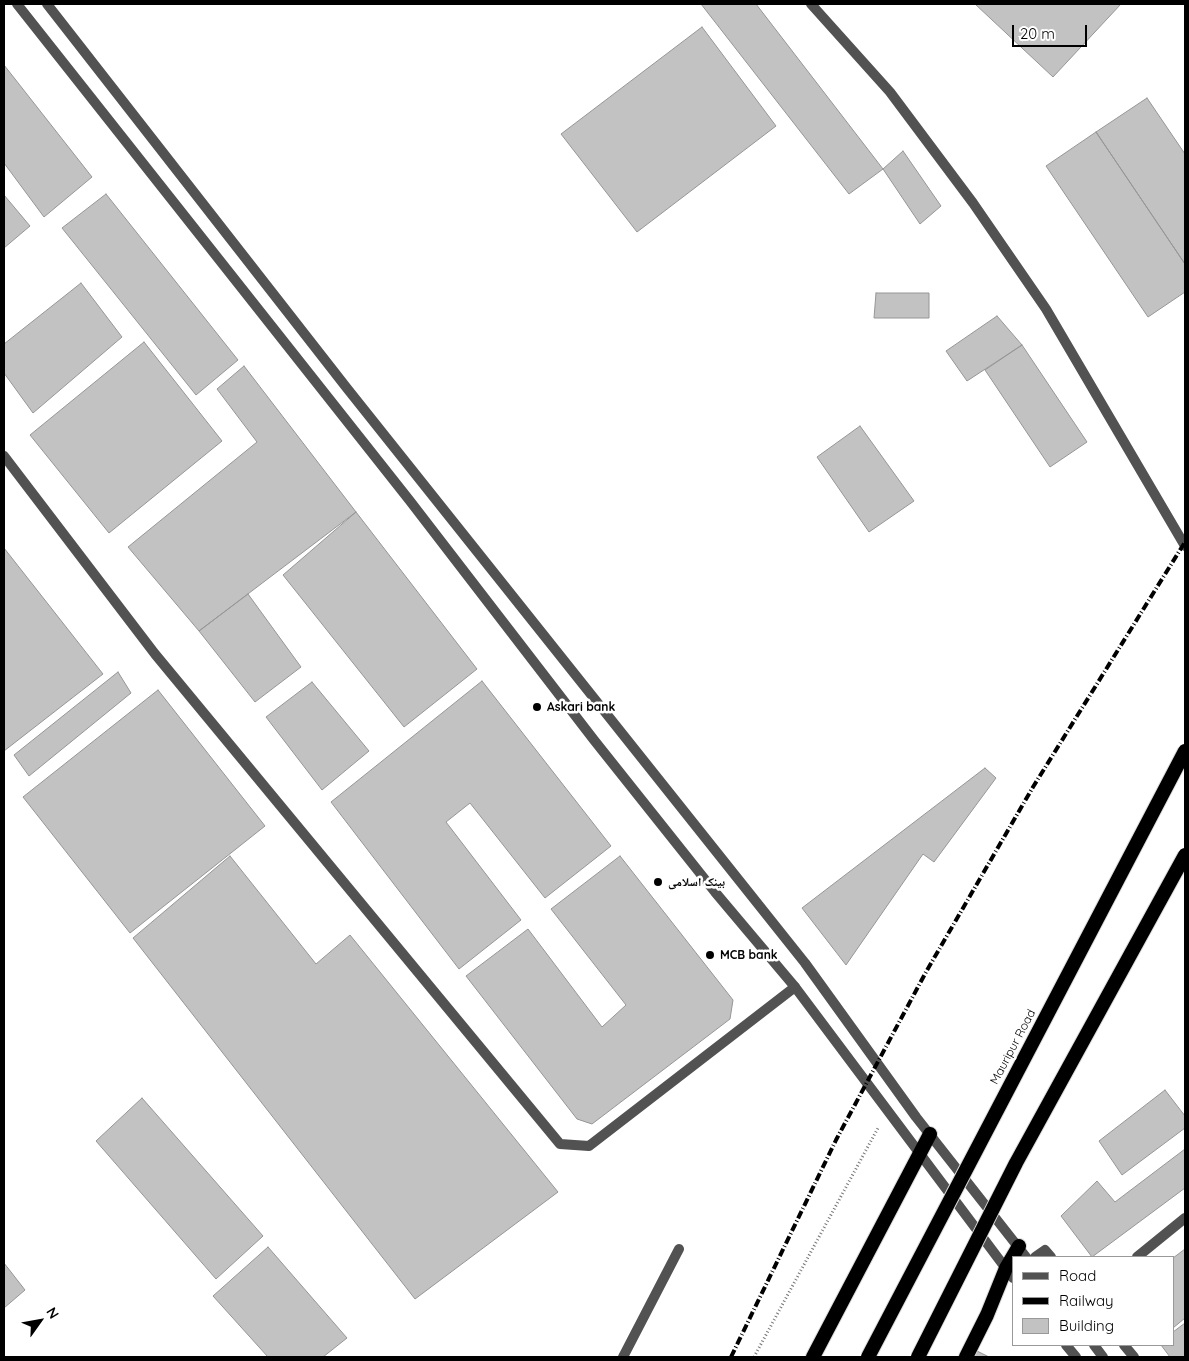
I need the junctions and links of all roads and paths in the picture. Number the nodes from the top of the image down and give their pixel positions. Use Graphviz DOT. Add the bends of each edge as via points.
graph roads {
  1 [pos="17,4"];
  2 [pos="47,4"];
  3 [pos="811,4"];
  4 [pos="4,456"];
  5 [pos="1185,546"];
  6 [pos="1185,751"];
  7 [pos="1185,855"];
  8 [pos="795,987"];
  9 [pos="886,1112"];
  10 [pos="930,1134"];
  11 [pos="918,1155"];
  12 [pos="1185,1218"];
  13 [pos="679,1249"];
  14 [pos="1022,1252"];
  15 [pos="1036,1256"];
  16 [pos="1051,1256"];
  17 [pos="1138,1256"];
  18 [pos="1010,1274"];
  19 [pos="1067,1346"];
  20 [pos="1095,1346"];
  21 [pos="1125,1346"];
  22 [pos="624,1357"];
  23 [pos="754,1357"];
  24 [pos="813,1357"];
  25 [pos="868,1357"];
  26 [pos="918,1357"];
  27 [pos="966,1357"];
  28 [pos="1076,1357"];
  29 [pos="1103,1357"];
  30 [pos="1134,1357"];
  1 -- 8 [label="street" via="410,501 594,740"];
  2 -- 10 [label="street" via="346,387 805,964"];
  3 -- 5 [label="street" via="890,92 1046,309"];
  4 -- 8 [label="street" via="155,654 560,1144 590,1146"];
  6 -- 25 [label="highway, Mauripur Road, bridge"];
  7 -- 26 [label="highway, bridge" via="1016,1163"];
  8 -- 9 [label="street"];
  9 -- 11 [label="street"];
  9 -- 23 [label="path"];
  10 -- 11 [label="highway"];
  10 -- 14 [label="street"];
  11 -- 18 [label="street"];
  11 -- 24 [label="highway"];
  12 -- 17 [label="street"];
  13 -- 22 [label="street"];
  15 -- 16 [label="street" via="1045,1250"];
  18 -- 27 [label="highway"];
  19 -- 28 [label="street"];
  20 -- 29 [label="street"];
  21 -- 30 [label="street"];
}
